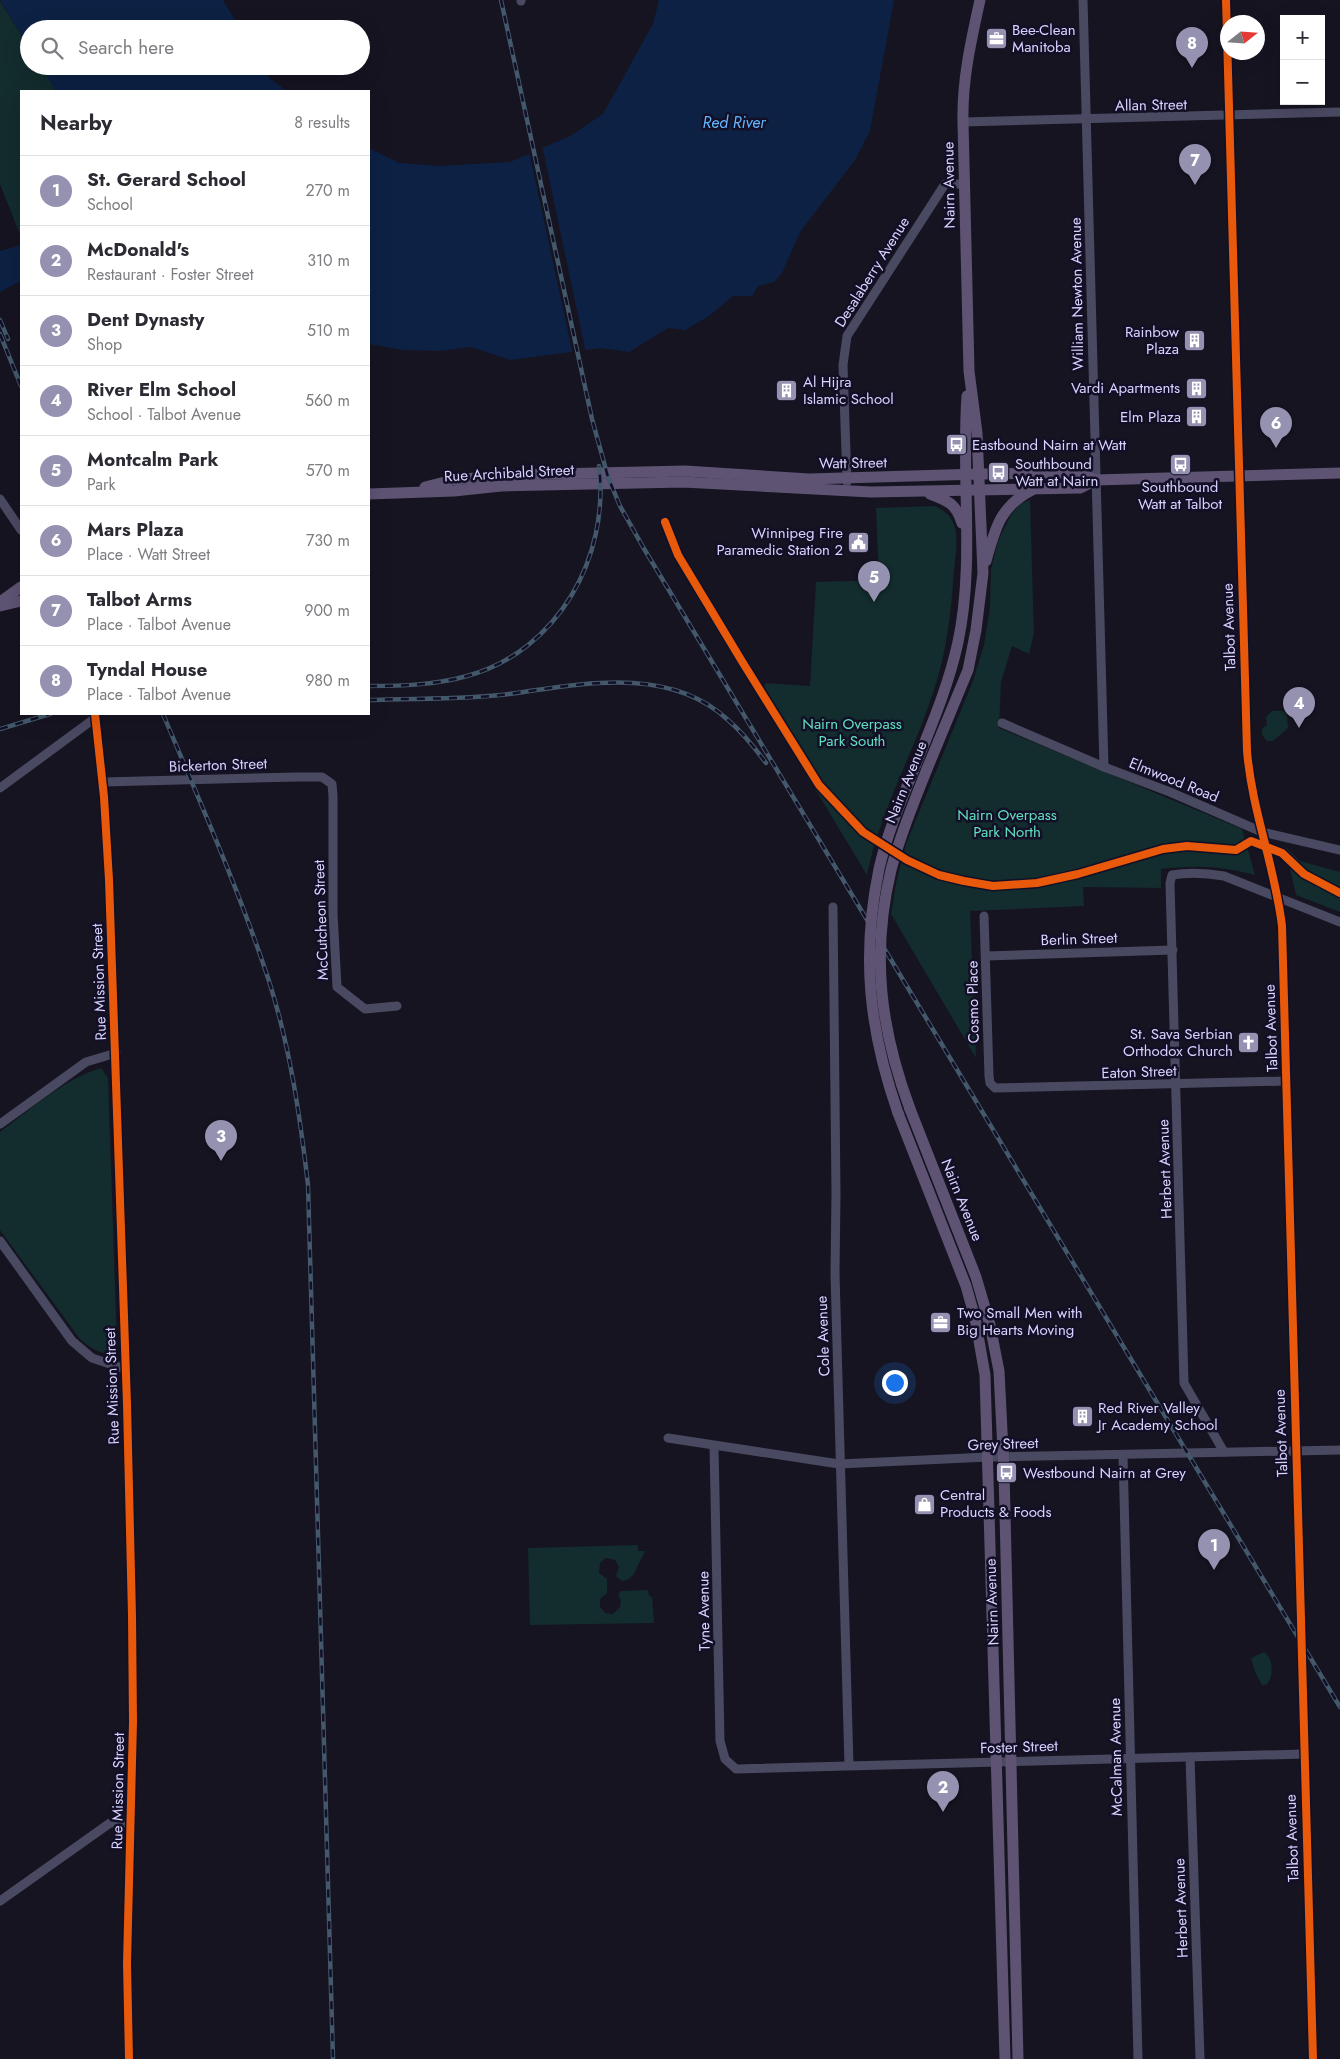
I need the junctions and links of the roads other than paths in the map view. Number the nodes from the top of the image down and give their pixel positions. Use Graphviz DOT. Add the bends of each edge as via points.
graph roads {
  1 [pos="980,0"];
  2 [pos="1083,0"];
  3 [pos="1226,0"];
  4 [pos="1340,112"];
  5 [pos="1229,117"];
  6 [pos="1087,120"];
  7 [pos="963,122"];
  8 [pos="964,184"];
  9 [pos="969,371"];
  10 [pos="1340,473"];
  11 [pos="980,474"];
  12 [pos="965,475"];
  13 [pos="1238,475"];
  14 [pos="612,478"];
  15 [pos="847,479"];
  16 [pos="1096,480"];
  17 [pos="1034,489"];
  18 [pos="965,490"];
  19 [pos="980,490"];
  20 [pos="848,491"];
  21 [pos="922,491"];
  22 [pos="370,494"];
  23 [pos="0,499"];
  24 [pos="20,529"];
  25 [pos="966,536"];
  26 [pos="983,573"];
  27 [pos="20,588"];
  28 [pos="20,601"];
  29 [pos="0,602"];
  30 [pos="0,606"];
  31 [pos="95,716"];
  32 [pos="1002,723"];
  33 [pos="1104,767"];
  34 [pos="103,782"];
  35 [pos="332,784"];
  36 [pos="0,788"];
  37 [pos="1262,832"];
  38 [pos="1340,850"];
  39 [pos="1278,896"];
  40 [pos="833,906"];
  41 [pos="984,916"];
  42 [pos="1340,922"];
  43 [pos="1173,950"];
  44 [pos="986,956"];
  45 [pos="397,1006"];
  46 [pos="116,1053"];
  47 [pos="1286,1081"];
  48 [pos="1176,1085"];
  49 [pos="992,1087"];
  50 [pos="904,1111"];
  51 [pos="0,1124"];
  52 [pos="0,1241"];
  53 [pos="125,1369"];
  54 [pos="668,1438"];
  55 [pos="714,1446"];
  56 [pos="1340,1450"];
  57 [pos="1295,1451"];
  58 [pos="1224,1452"];
  59 [pos="1123,1454"];
  60 [pos="988,1457"];
  61 [pos="1003,1457"];
  62 [pos="840,1464"];
  63 [pos="991,1561"];
  64 [pos="1006,1576"];
  65 [pos="994,1651"];
  66 [pos="1009,1653"];
  67 [pos="1304,1754"];
  68 [pos="1190,1757"];
  69 [pos="1130,1758"];
  70 [pos="997,1762"];
  71 [pos="1011,1762"];
  72 [pos="849,1765"];
  73 [pos="736,1769"];
  74 [pos="131,1823"];
  75 [pos="999,1852"];
  76 [pos="1014,1852"];
  77 [pos="0,1901"];
  78 [pos="1001,1918"];
  79 [pos="1016,1933"];
  80 [pos="1003,2006"];
  81 [pos="1016,2006"];
  82 [pos="129,2059"];
  83 [pos="1005,2059"];
  84 [pos="1018,2059"];
  85 [pos="1138,2059"];
  86 [pos="1200,2059"];
  87 [pos="1313,2059"];
  1 -- 7 [label="main road, Nairn Avenue" via="963,90"];
  2 -- 6 [label="street, William Newton Avenue"];
  3 -- 5 [label="street, Talbot Avenue"];
  4 -- 5 [label="street, Allan Street"];
  5 -- 6 [label="street, Allan Street"];
  5 -- 13 [label="street, Talbot Avenue"];
  6 -- 7 [label="street, Allan Street"];
  6 -- 16 [label="street, William Newton Avenue"];
  7 -- 8 [label="main road, Nairn Avenue"];
  8 -- 9 [label="main road, Nairn Avenue"];
  8 -- 15 [label="street, Desalaberry Avenue" via="945,184 847,336 843,365"];
  9 -- 11 [label="main road, Nairn Avenue"];
  9 -- 12 [label="main road, Nairn Avenue"];
  10 -- 13 [label="main road, Watt Street"];
  11 -- 12 [label="main road, Watt Street"];
  11 -- 16 [label="main road, Watt Street" via="1079,473"];
  11 -- 19 [label="main road, Nairn Avenue"];
  12 -- 15 [label="main road, Watt Street"];
  12 -- 18 [label="main road, Nairn Avenue"];
  13 -- 16 [label="main road, Watt Street"];
  13 -- 37 [label="street, Talbot Avenue" via="1247,751"];
  14 -- 15 [label="main road, Watt Street" via="685,471"];
  14 -- 20 [label="main road, Watt Street"];
  14 -- 22 [label="main road, Rue Archibald Street" via="454,491"];
  15 -- 20 [label="street, Desalaberry Avenue"];
  16 -- 17 [label="main road, Watt Street" via="1080,488"];
  16 -- 33 [label="street, William Newton Avenue"];
  17 -- 19 [label="main road, Watt Street"];
  17 -- 26 [label="main road" via="1011,504 1002,516"];
  18 -- 19 [label="main road, Watt Street"];
  18 -- 21 [label="main road, Watt Street"];
  18 -- 25 [label="main road, Nairn Avenue"];
  19 -- 26 [label="main road, Nairn Avenue"];
  20 -- 21 [label="main road, Watt Street"];
  21 -- 25 [label="main road" via="944,499 957,510"];
  23 -- 24 [label="street"];
  25 -- 50 [label="main road, Nairn Avenue, bridge" via="958,643 942,697 892,826 872,912 870,992 875,1032 885,1074"];
  26 -- 50 [label="main road, Nairn Avenue, bridge" via="968,670 903,830 891,870 884,913 882,999"];
  27 -- 29 [label="main road"];
  28 -- 30 [label="main road"];
  31 -- 34 [label="street, Rue Mission Street"];
  31 -- 36 [label="street"];
  32 -- 33 [label="street, Elmwood Road"];
  33 -- 37 [label="street, Elmwood Road"];
  34 -- 35 [label="street, Bickerton Street" via="322,777"];
  34 -- 46 [label="street, Rue Mission Street"];
  35 -- 45 [label="street, McCutcheon Street" via="337,987 365,1010"];
  37 -- 38 [label="street, Elmwood Road"];
  37 -- 39 [label="street, Talbot Avenue"];
  39 -- 42 [label="street"];
  39 -- 43 [label="street, Herbert Avenue" via="1224,876 1204,873 1172,875"];
  39 -- 47 [label="street, Talbot Avenue" via="1282,926"];
  40 -- 62 [label="street, Cole Avenue" via="834,1274"];
  41 -- 44 [label="street, Cosmo Place"];
  43 -- 44 [label="street, Berlin Street"];
  43 -- 48 [label="street, Herbert Avenue"];
  44 -- 49 [label="street, Cosmo Place"];
  46 -- 51 [label="street" via="86,1062"];
  46 -- 53 [label="street, Rue Mission Street"];
  47 -- 48 [label="street, Eaton Street"];
  47 -- 57 [label="street, Talbot Avenue"];
  48 -- 49 [label="street, Eaton Street" via="1000,1090"];
  48 -- 58 [label="street, Herbert Avenue" via="1184,1383"];
  50 -- 60 [label="main road, Nairn Avenue" via="973,1310 985,1375"];
  50 -- 61 [label="main road, Nairn Avenue" via="976,1277 989,1318 999,1371"];
  52 -- 53 [label="street" via="72,1341 92,1358"];
  53 -- 74 [label="street, Rue Mission Street" via="132,1616"];
  54 -- 55 [label="street, Grey Street"];
  55 -- 62 [label="street, Grey Street"];
  55 -- 73 [label="street, Tyne Avenue" via="720,1741 725,1759"];
  56 -- 57 [label="street, Grey Street"];
  57 -- 58 [label="street, Grey Street"];
  57 -- 67 [label="street, Talbot Avenue"];
  58 -- 59 [label="street, Grey Street"];
  59 -- 61 [label="street, Grey Street"];
  59 -- 69 [label="street, McCalman Avenue"];
  60 -- 61 [label="street, Grey Street"];
  60 -- 62 [label="street, Grey Street"];
  60 -- 63 [label="main road, Nairn Avenue"];
  61 -- 64 [label="main road, Nairn Avenue"];
  62 -- 72 [label="street, Cole Avenue"];
  63 -- 64 [label="main road"];
  63 -- 65 [label="main road, Nairn Avenue"];
  64 -- 66 [label="main road, Nairn Avenue"];
  65 -- 66 [label="main road"];
  65 -- 70 [label="main road, Nairn Avenue"];
  66 -- 71 [label="main road, Nairn Avenue"];
  67 -- 68 [label="street, Foster Street"];
  67 -- 87 [label="street, Talbot Avenue"];
  68 -- 69 [label="street, Foster Street"];
  68 -- 86 [label="street, Herbert Avenue"];
  69 -- 71 [label="street, Foster Street"];
  69 -- 85 [label="street, McCalman Avenue"];
  70 -- 71 [label="street, Foster Street"];
  70 -- 72 [label="street, Foster Street"];
  70 -- 75 [label="main road, Nairn Avenue"];
  71 -- 76 [label="main road, Nairn Avenue"];
  72 -- 73 [label="street, Foster Street"];
  74 -- 77 [label="street" via="110,1824"];
  74 -- 82 [label="street, Rue Mission Street" via="127,1963"];
  75 -- 76 [label="main road"];
  75 -- 78 [label="main road, Nairn Avenue"];
  76 -- 79 [label="main road, Nairn Avenue"];
  78 -- 79 [label="main road"];
  78 -- 80 [label="main road, Nairn Avenue"];
  79 -- 81 [label="main road, Nairn Avenue"];
  80 -- 81 [label="main road"];
  80 -- 83 [label="main road, Nairn Avenue"];
  81 -- 84 [label="main road, Nairn Avenue"];
}
